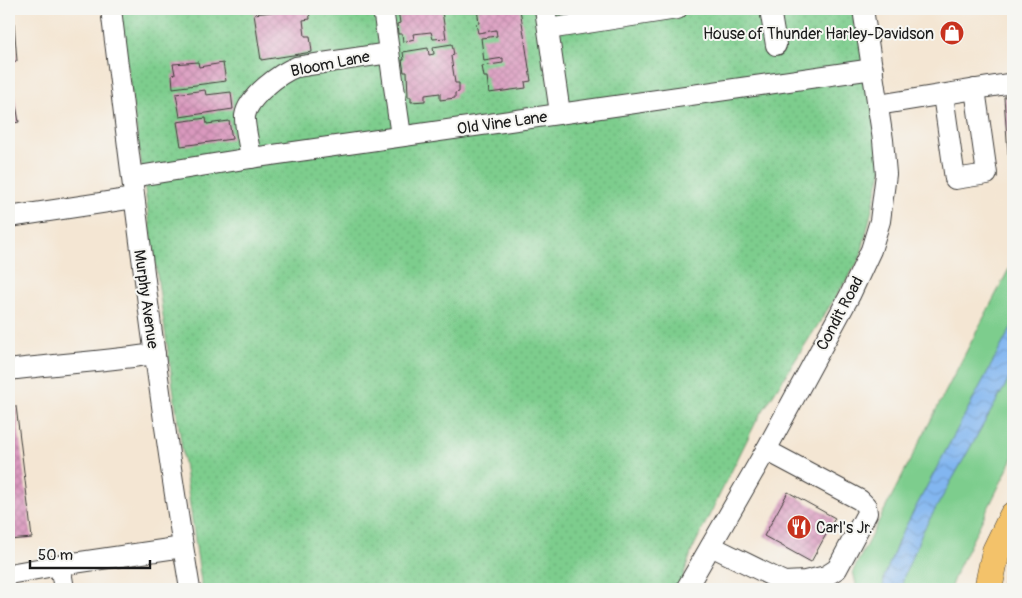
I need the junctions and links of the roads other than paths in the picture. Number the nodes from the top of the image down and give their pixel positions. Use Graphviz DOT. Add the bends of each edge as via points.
graph roads {
  1 [pos="111,9"];
  2 [pos="382,9"];
  3 [pos="545,9"];
  4 [pos="677,9"];
  5 [pos="770,9"];
  6 [pos="863,9"];
  7 [pos="548,29"];
  8 [pos="776,45"];
  9 [pos="389,53"];
  10 [pos="873,69"];
  11 [pos="1013,83"];
  12 [pos="975,89"];
  13 [pos="943,94"];
  14 [pos="878,105"];
  15 [pos="560,113"];
  16 [pos="402,136"];
  17 [pos="251,158"];
  18 [pos="132,177"];
  19 [pos="134,198"];
  20 [pos="9,217"];
  21 [pos="155,354"];
  22 [pos="9,370"];
  23 [pos="766,450"];
  24 [pos="1013,516"];
  25 [pos="711,546"];
  26 [pos="183,547"];
  27 [pos="60,565"];
  28 [pos="9,574"];
  29 [pos="64,589"];
  30 [pos="190,589"];
  31 [pos="686,589"];
  32 [pos="988,589"];
  1 -- 18 [label="street, Murphy Avenue"];
  2 -- 9 [label="street, Bloom Lane"];
  3 -- 7 [label="street"];
  4 -- 7 [label="street"];
  5 -- 8 [label="street"];
  6 -- 10 [label="street, Condit Road"];
  7 -- 15 [label="street"];
  9 -- 16 [label="street, Bloom Lane"];
  9 -- 17 [label="street, Bloom Lane" via="284,71 251,101 245,116"];
  10 -- 14 [label="street, Condit Road"];
  10 -- 15 [label="street, Old Vine Lane"];
  11 -- 12 [label="street"];
  12 -- 13 [label="street"];
  12 -- 13 [label="street" via="987,174 955,179"];
  13 -- 14 [label="street"];
  14 -- 23 [label="street, Condit Road" via="886,174 880,221 871,250"];
  15 -- 16 [label="street, Old Vine Lane"];
  16 -- 17 [label="street, Old Vine Lane"];
  17 -- 18 [label="street, Old Vine Lane"];
  18 -- 19 [label="street, Murphy Avenue"];
  19 -- 20 [label="street"];
  19 -- 21 [label="street, Murphy Avenue"];
  21 -- 22 [label="street"];
  21 -- 26 [label="street, Murphy Avenue"];
  23 -- 25 [label="street, Condit Road"];
  23 -- 25 [label="street" via="866,506 867,513 837,569 826,576 784,582"];
  24 -- 32 [label="highway" via="996,551"];
  25 -- 31 [label="street, Condit Road"];
  26 -- 27 [label="street"];
  26 -- 30 [label="street, Murphy Avenue"];
  27 -- 28 [label="street"];
  27 -- 29 [label="street"];
}
